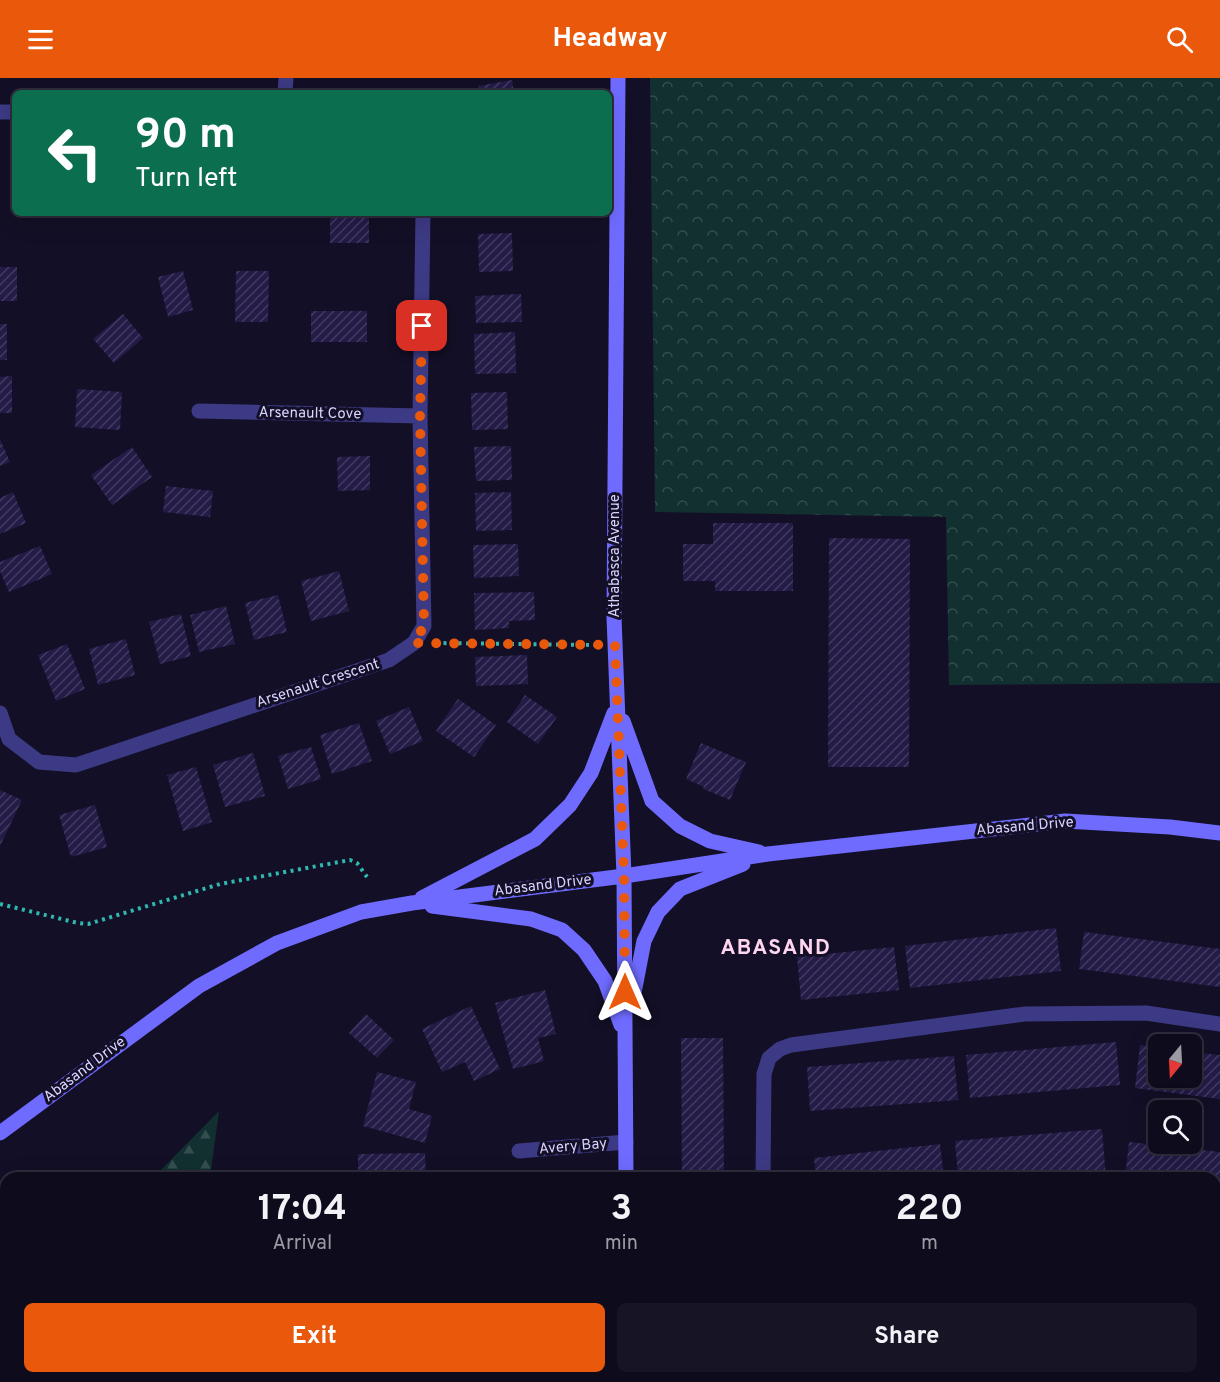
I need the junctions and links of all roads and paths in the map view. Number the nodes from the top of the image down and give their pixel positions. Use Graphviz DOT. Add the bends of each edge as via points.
graph roads {
  1 [pos="618,78"];
  2 [pos="423,216"];
  3 [pos="199,411"];
  4 [pos="420,416"];
  5 [pos="414,643"];
  6 [pos="615,645"];
  7 [pos="617,705"];
  8 [pos="0,713"];
  9 [pos="1220,833"];
  10 [pos="768,854"];
  11 [pos="624,876"];
  12 [pos="367,877"];
  13 [pos="411,903"];
  14 [pos="0,904"];
  15 [pos="1220,1024"];
  16 [pos="625,1038"];
  17 [pos="0,1133"];
  18 [pos="626,1142"];
  19 [pos="519,1151"];
  20 [pos="626,1172"];
  21 [pos="764,1172"];
  1 -- 6 [label="street, Athabasca Avenue"];
  2 -- 4 [label="street"];
  3 -- 4 [label="street, Arsenault Cove"];
  4 -- 5 [label="street" via="424,626"];
  5 -- 6 [label="path"];
  5 -- 8 [label="street, Arsenault Crescent" via="389,660 76,765 39,762 9,739"];
  6 -- 7 [label="street, Athabasca Avenue"];
  7 -- 10 [label="street" via="652,801 680,826 710,841"];
  7 -- 11 [label="street, Athabasca Avenue"];
  7 -- 13 [label="street" via="591,772 556,819 535,839"];
  9 -- 10 [label="street, Abasand Drive" via="1065,821"];
  10 -- 11 [label="street, Abasand Drive"];
  10 -- 16 [label="street" via="680,889 658,912 644,941"];
  11 -- 13 [label="street, Abasand Drive"];
  11 -- 16 [label="street, Athabasca Avenue"];
  12 -- 14 [label="path" via="350,860 220,884 87,924"];
  13 -- 16 [label="street" via="531,919 562,930 584,950 605,981"];
  13 -- 17 [label="street, Abasand Drive" via="361,912 277,943 199,986"];
  15 -- 21 [label="street" via="1146,1013 1025,1014 791,1045 769,1058 764,1074"];
  16 -- 18 [label="street, Athabasca Avenue"];
  18 -- 19 [label="street, Avery Bay"];
  18 -- 20 [label="street, Athabasca Avenue"];
}
